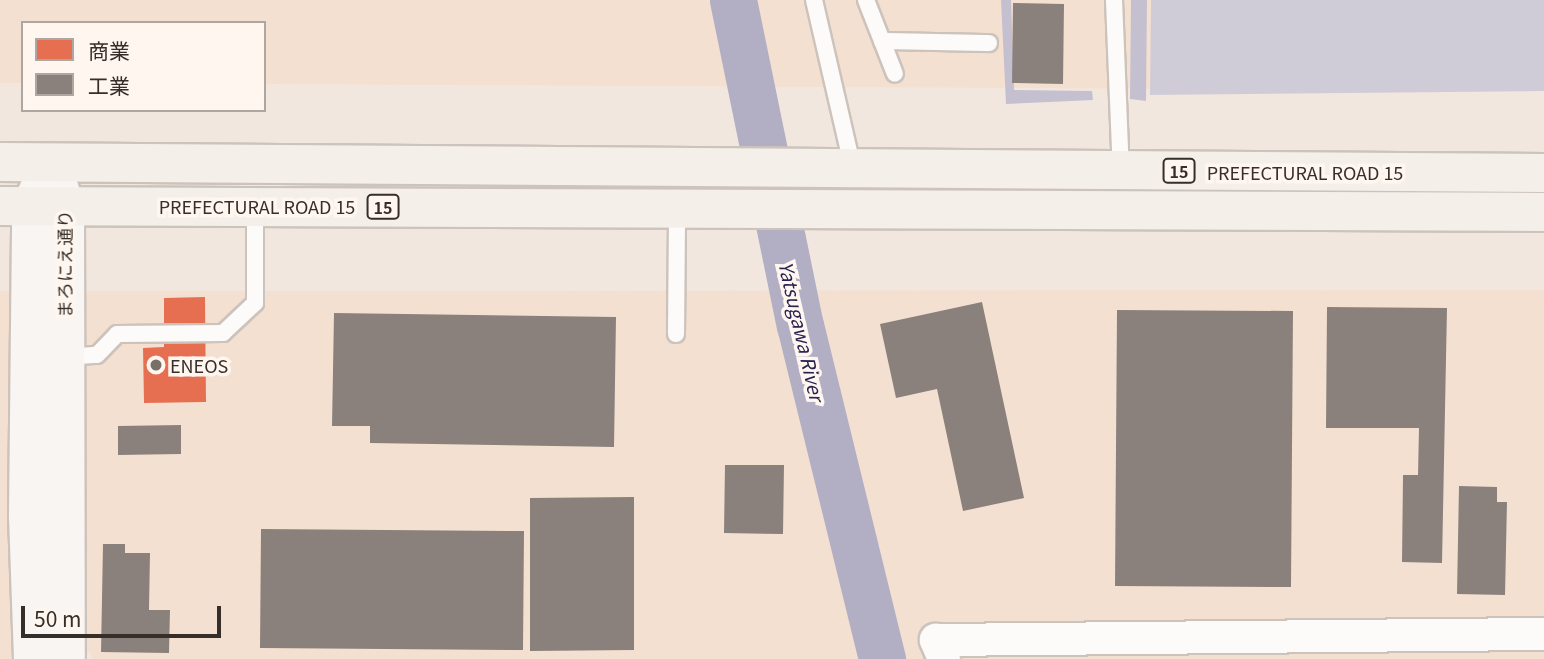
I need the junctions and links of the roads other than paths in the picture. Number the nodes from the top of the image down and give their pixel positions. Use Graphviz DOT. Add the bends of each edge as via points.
graph roads {
  1 [pos="814,0"];
  2 [pos="866,0"];
  3 [pos="1114,0"];
  4 [pos="882,41"];
  5 [pos="989,43"];
  6 [pos="895,74"];
  7 [pos="0,162"];
  8 [pos="51,163"];
  9 [pos="853,169"];
  10 [pos="1121,171"];
  11 [pos="1544,173"];
  12 [pos="32,206"];
  13 [pos="255,206"];
  14 [pos="677,208"];
  15 [pos="1544,212"];
  16 [pos="676,334"];
  17 [pos="65,357"];
  18 [pos="1544,634"];
  19 [pos="33,659"];
  20 [pos="66,659"];
  21 [pos="944,659"];
  1 -- 9 [label="lane"];
  2 -- 4 [label="lane"];
  3 -- 10 [label="lane"];
  4 -- 5 [label="lane"];
  4 -- 6 [label="lane"];
  7 -- 8 [label="main road, 15"];
  8 -- 9 [label="main road, PREFECTURAL ROAD 15 / 15"];
  8 -- 12 [label="street, まろにえ通り"];
  9 -- 10 [label="main road, PREFECTURAL ROAD 15 / 15"];
  10 -- 11 [label="main road, PREFECTURAL ROAD 15 / 15"];
  12 -- 13 [label="main road, PREFECTURAL ROAD 15 / 15"];
  12 -- 17 [label="street, まろにえ通り"];
  12 -- 19 [label="street, まろにえ通り" via="28,517"];
  13 -- 14 [label="main road, PREFECTURAL ROAD 15 / 15"];
  13 -- 17 [label="lane" via="255,303 223,333 117,334 97,355"];
  14 -- 15 [label="main road, PREFECTURAL ROAD 15 / 15"];
  14 -- 16 [label="lane"];
  17 -- 20 [label="street, まろにえ通り"];
  18 -- 21 [label="street" via="936,640"];
}
